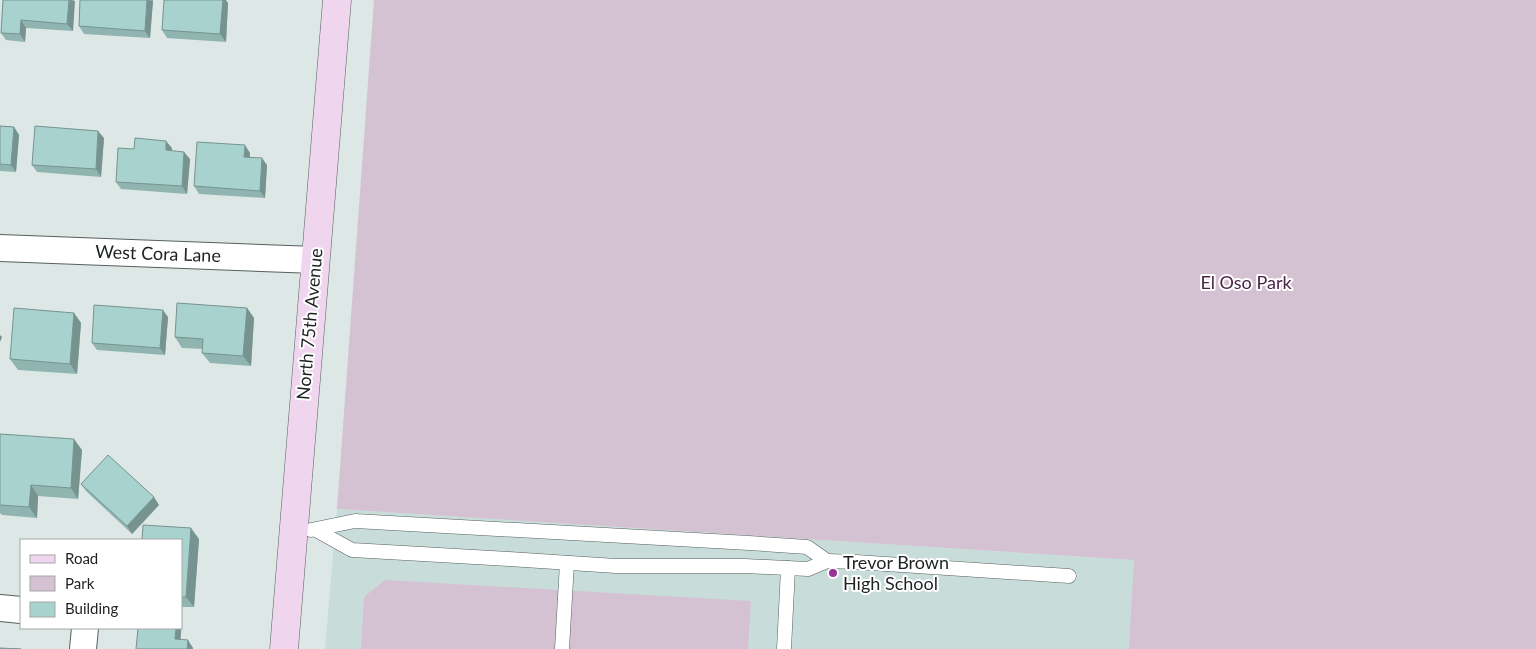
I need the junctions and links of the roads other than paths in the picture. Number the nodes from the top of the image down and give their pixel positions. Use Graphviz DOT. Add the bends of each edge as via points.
graph roads {
  1 [pos="337,0"];
  2 [pos="0,248"];
  3 [pos="316,260"];
  4 [pos="305,530"];
  5 [pos="827,561"];
  6 [pos="568,563"];
  7 [pos="788,568"];
  8 [pos="1069,576"];
  9 [pos="0,608"];
  10 [pos="20,610"];
  11 [pos="85,629"];
  12 [pos="83,649"];
  13 [pos="284,649"];
  14 [pos="562,649"];
  15 [pos="784,649"];
  1 -- 3 [label="main road, North 75th Avenue"];
  2 -- 3 [label="street, West Cora Lane"];
  3 -- 4 [label="main road, North 75th Avenue"];
  4 -- 5 [label="lane" via="355,520 729,542 807,548"];
  4 -- 6 [label="lane" via="352,550"];
  4 -- 13 [label="main road, North 75th Avenue"];
  5 -- 7 [label="lane" via="808,569"];
  5 -- 8 [label="lane"];
  6 -- 7 [label="lane"];
  6 -- 14 [label="lane"];
  7 -- 15 [label="lane"];
  9 -- 10 [label="street"];
  11 -- 12 [label="street"];
}
